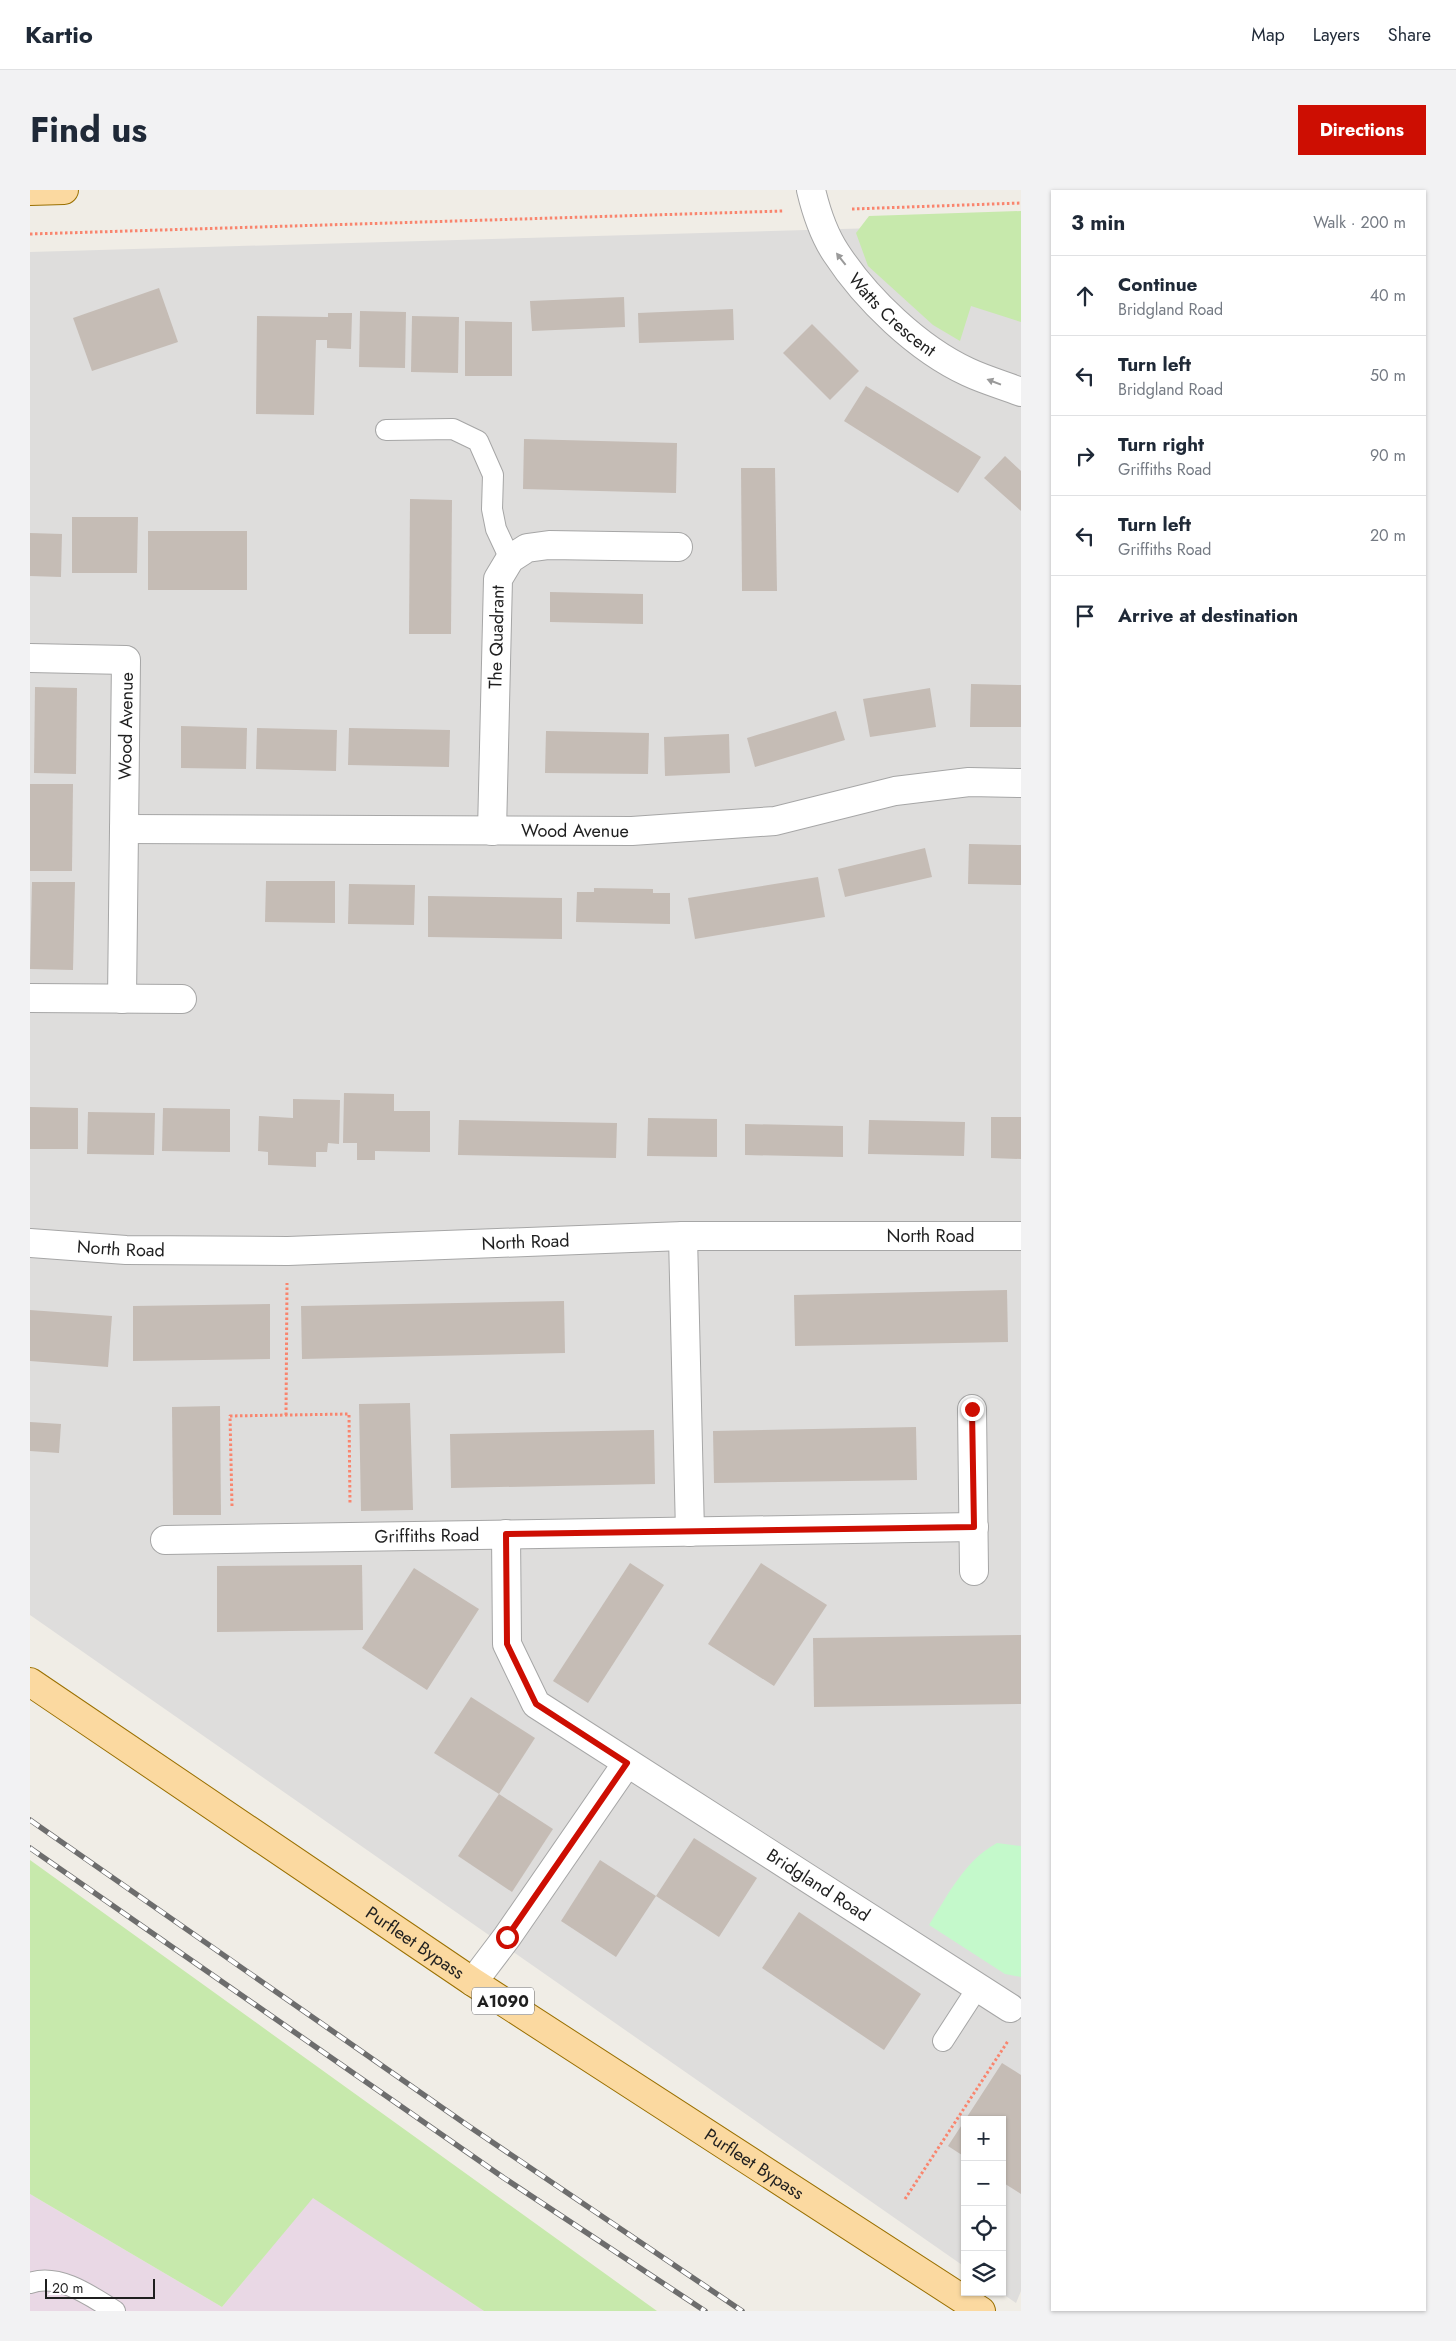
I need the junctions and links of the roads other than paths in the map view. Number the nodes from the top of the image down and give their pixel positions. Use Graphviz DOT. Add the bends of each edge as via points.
graph roads {
  1 [pos="64,190"];
  2 [pos="30,191"];
  3 [pos="813,200"];
  4 [pos="1021,392"];
  5 [pos="386,430"];
  6 [pos="678,548"];
  7 [pos="510,559"];
  8 [pos="30,658"];
  9 [pos="1021,783"];
  10 [pos="124,829"];
  11 [pos="492,831"];
  12 [pos="30,998"];
  13 [pos="122,999"];
  14 [pos="182,999"];
  15 [pos="683,1236"];
  16 [pos="1021,1236"];
  17 [pos="30,1243"];
  18 [pos="972,1409"];
  19 [pos="974,1527"];
  20 [pos="690,1532"];
  21 [pos="506,1534"];
  22 [pos="165,1540"];
  23 [pos="974,1571"];
  24 [pos="30,1682"];
  25 [pos="627,1763"];
  26 [pos="473,1982"];
  27 [pos="978,1987"];
  28 [pos="1010,2008"];
  29 [pos="942,2041"];
  30 [pos="30,2283"];
  31 [pos="115,2311"];
  32 [pos="981,2311"];
  1 -- 2 [label="main road"];
  4 -- 3 [label="street, Watts Crescent, one-way" via="967,372 922,344 874,301 836,253"];
  5 -- 7 [label="lane" via="453,430 478,441 493,475 492,509 496,529"];
  6 -- 7 [label="street" via="549,546 528,548"];
  7 -- 11 [label="street, The Quadrant" via="498,579"];
  8 -- 10 [label="street, Wood Avenue" via="126,660"];
  9 -- 11 [label="street, Wood Avenue" via="969,782 895,791 775,821 632,831"];
  10 -- 11 [label="street, Wood Avenue"];
  10 -- 13 [label="street, Wood Avenue"];
  12 -- 13 [label="street"];
  13 -- 14 [label="street"];
  15 -- 16 [label="street, North Road"];
  15 -- 17 [label="street, North Road" via="288,1250 126,1250"];
  15 -- 20 [label="street"];
  18 -- 19 [label="street"];
  19 -- 20 [label="street, Griffiths Road"];
  19 -- 23 [label="street"];
  20 -- 21 [label="street, Griffiths Road"];
  21 -- 22 [label="street, Griffiths Road"];
  21 -- 25 [label="street, Bridgland Road" via="507,1644 536,1704"];
  24 -- 26 [label="main road, Purfleet Bypass / A1090"];
  25 -- 26 [label="street"];
  25 -- 27 [label="street, Bridgland Road"];
  26 -- 32 [label="main road, Purfleet Bypass / A1090"];
  27 -- 28 [label="street, Bridgland Road"];
  27 -- 29 [label="lane"];
  30 -- 31 [label="lane" via="39,2280 60,2282"];
}
